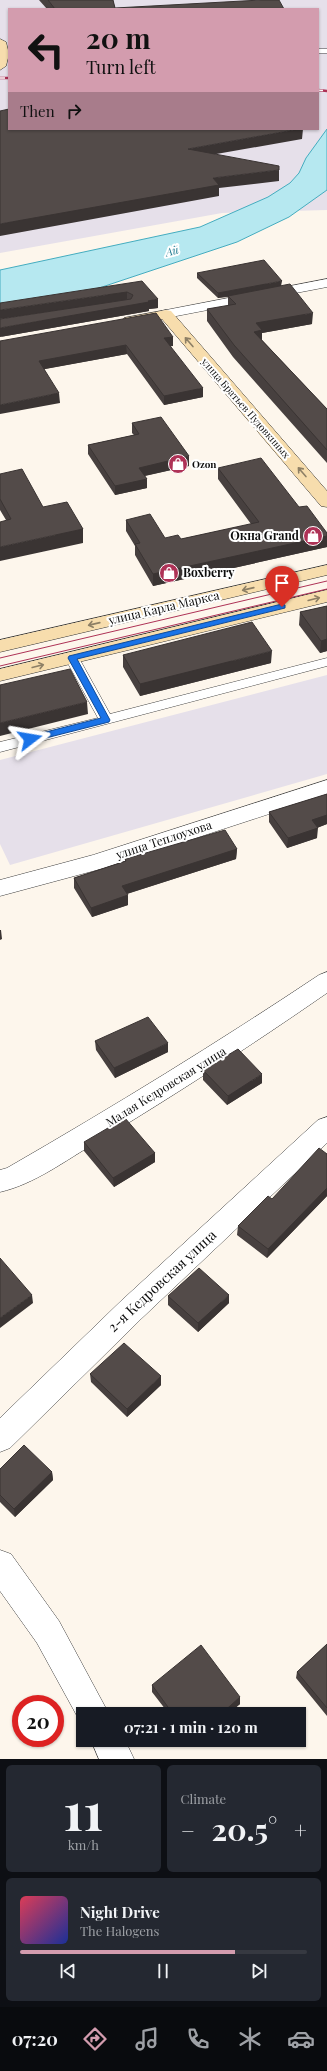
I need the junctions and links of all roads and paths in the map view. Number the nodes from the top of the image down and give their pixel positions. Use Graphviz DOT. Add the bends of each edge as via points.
graph roads {
  1 [pos="0,42"];
  2 [pos="3,66"];
  3 [pos="327,283"];
  4 [pos="166,314"];
  5 [pos="113,324"];
  6 [pos="327,502"];
  7 [pos="327,570"];
  8 [pos="327,596"];
  9 [pos="0,646"];
  10 [pos="72,658"];
  11 [pos="327,662"];
  12 [pos="0,675"];
  13 [pos="106,720"];
  14 [pos="0,747"];
  15 [pos="327,787"];
  16 [pos="0,888"];
  17 [pos="327,981"];
  18 [pos="327,1127"];
  19 [pos="0,1181"];
  20 [pos="0,1438"];
  21 [pos="0,1565"];
  22 [pos="89,1707"];
  23 [pos="111,1747"];
  24 [pos="118,1759"];
  1 -- 2 [label="main road"];
  3 -- 4 [label="street"];
  4 -- 5 [label="main road"];
  6 -- 4 [label="main road, улица Братьев Пудовкиных, one-way"];
  7 -- 9 [label="main road, улица Карла Маркса, one-way"];
  10 -- 8 [label="main road, one-way"];
  12 -- 10 [label="main road, one-way"];
  10 -- 13 [label="lane"];
  11 -- 13 [label="lane"];
  13 -- 14 [label="lane"];
  15 -- 16 [label="street, улица Теплоухова" via="96,862"];
  17 -- 19 [label="street, Малая Кедровская улица" via="252,1034 146,1101 13,1178"];
  18 -- 20 [label="street, 2-я Кедровская улица" via="131,1310"];
  21 -- 22 [label="street" via="48,1632"];
  23 -- 24 [label="street"];
}
